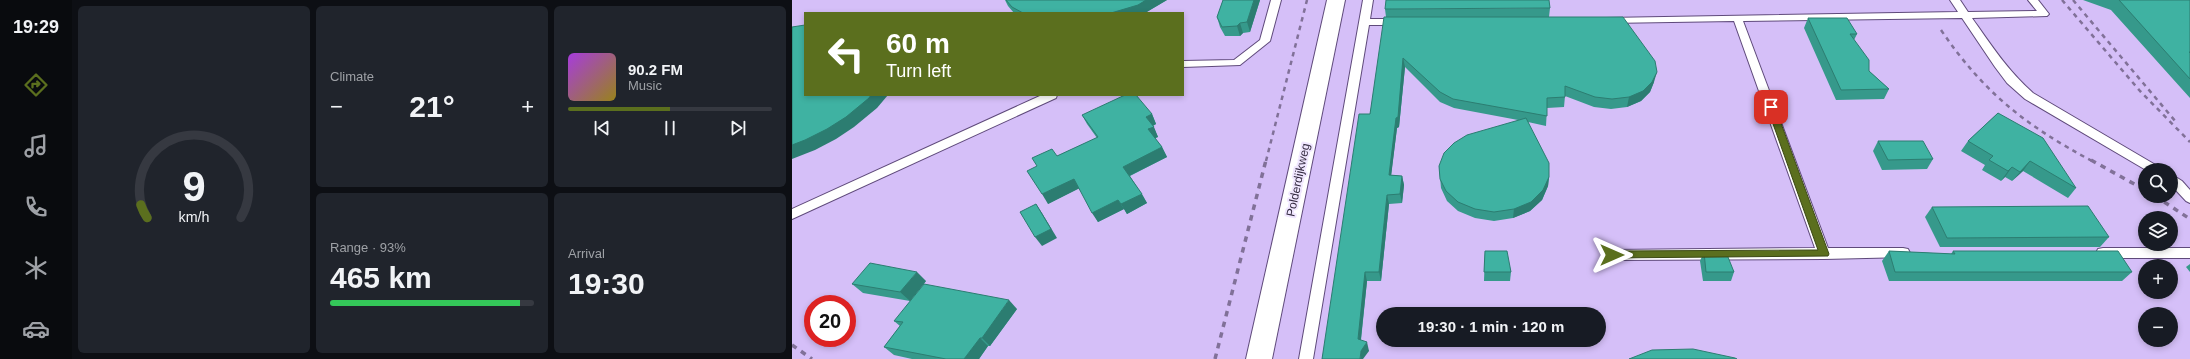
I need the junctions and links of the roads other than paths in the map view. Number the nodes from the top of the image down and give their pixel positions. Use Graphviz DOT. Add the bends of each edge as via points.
graph roads {
  1 [pos="1276,0"];
  2 [pos="1336,0"];
  3 [pos="1368,0"];
  4 [pos="1955,0"];
  5 [pos="2033,0"];
  6 [pos="1965,15"];
  7 [pos="1738,20"];
  8 [pos="1595,21"];
  9 [pos="1364,22"];
  10 [pos="1412,22"];
  11 [pos="1184,64"];
  12 [pos="1050,96"];
  13 [pos="2142,163"];
  14 [pos="2178,184"];
  15 [pos="2190,198"];
  16 [pos="792,214"];
  17 [pos="1920,253"];
  18 [pos="2087,253"];
  19 [pos="2190,253"];
  20 [pos="1824,254"];
  21 [pos="1612,255"];
  22 [pos="1259,359"];
  23 [pos="1306,359"];
  1 -- 11 [label="lane" via="1265,41 1236,63"];
  2 -- 22 [label="street, Polderdijkweg"];
  3 -- 9 [label="lane"];
  4 -- 6 [label="lane"];
  5 -- 6 [label="lane" via="2044,14"];
  6 -- 7 [label="lane"];
  6 -- 13 [label="lane" via="1999,65 2029,96"];
  7 -- 8 [label="lane"];
  7 -- 20 [label="lane"];
  9 -- 10 [label="lane"];
  9 -- 23 [label="lane"];
  12 -- 16 [label="lane"];
  14 -- 15 [label="lane"];
  17 -- 20 [label="lane"];
  18 -- 19 [label="lane"];
  20 -- 21 [label="lane"];
}
